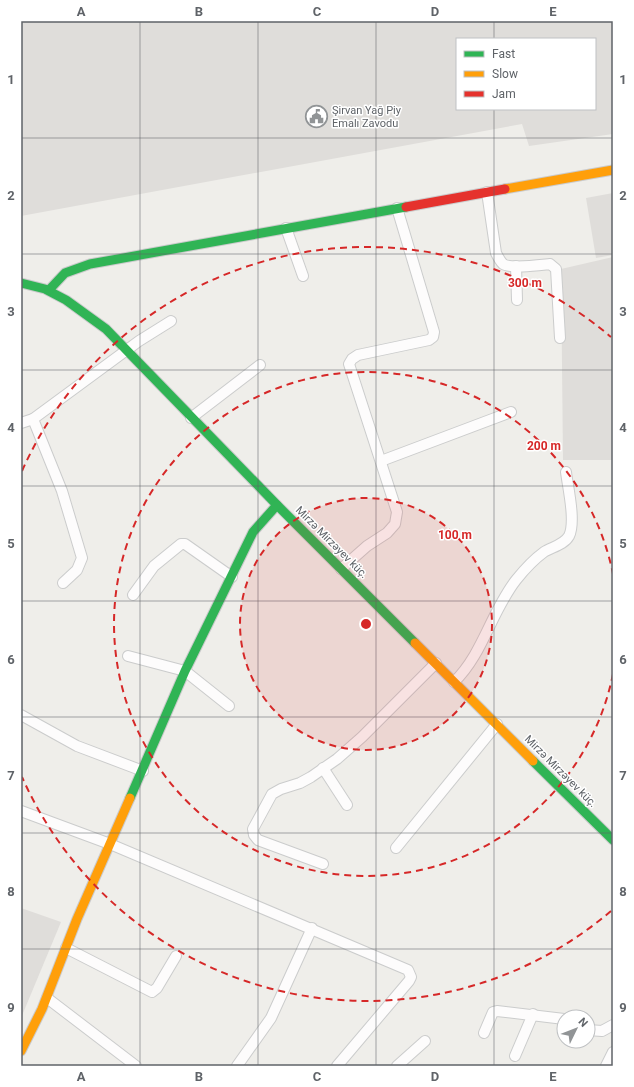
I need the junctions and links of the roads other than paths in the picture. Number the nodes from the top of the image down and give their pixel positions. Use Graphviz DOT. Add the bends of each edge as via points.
graph roads {
  1 [pos="613,170"];
  2 [pos="487,192"];
  3 [pos="397,208"];
  4 [pos="286,228"];
  5 [pos="516,266"];
  6 [pos="303,276"];
  7 [pos="21,283"];
  8 [pos="49,290"];
  9 [pos="517,300"];
  10 [pos="171,321"];
  11 [pos="560,338"];
  12 [pos="127,350"];
  13 [pos="260,366"];
  14 [pos="511,412"];
  15 [pos="191,418"];
  16 [pos="33,419"];
  17 [pos="21,423"];
  18 [pos="381,461"];
  19 [pos="566,472"];
  20 [pos="277,505"];
  21 [pos="341,569"];
  22 [pos="232,577"];
  23 [pos="63,583"];
  24 [pos="133,595"];
  25 [pos="128,656"];
  26 [pos="436,663"];
  27 [pos="185,672"];
  28 [pos="454,682"];
  29 [pos="229,706"];
  30 [pos="21,715"];
  31 [pos="497,724"];
  32 [pos="323,768"];
  33 [pos="142,771"];
  34 [pos="347,804"];
  35 [pos="21,811"];
  36 [pos="613,840"];
  37 [pos="110,844"];
  38 [pos="396,848"];
  39 [pos="323,864"];
  40 [pos="312,928"];
  41 [pos="66,948"];
  42 [pos="176,956"];
  43 [pos="47,998"];
  44 [pos="533,1014"];
  45 [pos="556,1018"];
  46 [pos="613,1025"];
  47 [pos="596,1031"];
  48 [pos="484,1033"];
  49 [pos="425,1041"];
  50 [pos="21,1051"];
  51 [pos="613,1052"];
  52 [pos="515,1056"];
  53 [pos="136,1066"];
  54 [pos="237,1066"];
  55 [pos="337,1066"];
  56 [pos="397,1066"];
  57 [pos="606,1066"];
  1 -- 2 [label="street"];
  2 -- 3 [label="street"];
  2 -- 5 [label="street" via="496,254 504,264"];
  3 -- 4 [label="street"];
  3 -- 18 [label="street" via="434,332 429,340 358,355 349,364"];
  4 -- 6 [label="street"];
  4 -- 8 [label="street" via="90,264 65,273"];
  5 -- 9 [label="street"];
  5 -- 11 [label="street" via="550,264 556,269"];
  7 -- 8 [label="street, Mirzə Mirzəyev küç."];
  8 -- 12 [label="street, Mirzə Mirzəyev küç." via="89,315"];
  10 -- 12 [label="street"];
  12 -- 15 [label="street, Mirzə Mirzəyev küç."];
  12 -- 16 [label="street"];
  13 -- 15 [label="street"];
  14 -- 18 [label="street"];
  15 -- 20 [label="street, Mirzə Mirzəyev küç."];
  16 -- 17 [label="street"];
  16 -- 23 [label="street" via="62,491 82,558 78,570"];
  18 -- 21 [label="street" via="397,512 395,524"];
  19 -- 28 [label="street" via="572,527 569,535 529,564 515,581 473,659"];
  20 -- 21 [label="street, Mirzə Mirzəyev küç."];
  20 -- 22 [label="street" via="253,532"];
  21 -- 26 [label="street, Mirzə Mirzəyev küç."];
  22 -- 24 [label="street" via="185,544 181,544 154,566"];
  22 -- 27 [label="street"];
  25 -- 27 [label="street"];
  26 -- 28 [label="street, Mirzə Mirzəyev küç."];
  26 -- 32 [label="street" via="362,737"];
  27 -- 29 [label="street"];
  27 -- 33 [label="street"];
  28 -- 31 [label="street, Mirzə Mirzəyev küç."];
  30 -- 33 [label="street" via="77,746"];
  31 -- 36 [label="street, Mirzə Mirzəyev küç."];
  31 -- 38 [label="street"];
  32 -- 34 [label="street"];
  32 -- 39 [label="street" via="300,783 272,794 253,829 258,840"];
  33 -- 37 [label="street"];
  35 -- 37 [label="street"];
  37 -- 40 [label="street"];
  37 -- 41 [label="street"];
  40 -- 54 [label="street" via="271,1018"];
  40 -- 55 [label="street" via="404,967 411,973 409,981"];
  41 -- 42 [label="street" via="152,992"];
  41 -- 43 [label="street"];
  43 -- 50 [label="street"];
  43 -- 53 [label="street"];
  44 -- 45 [label="street"];
  44 -- 48 [label="street" via="493,1012"];
  44 -- 52 [label="street"];
  46 -- 47 [label="street" via="602,1031"];
  49 -- 56 [label="street"];
  51 -- 57 [label="street"];
}
